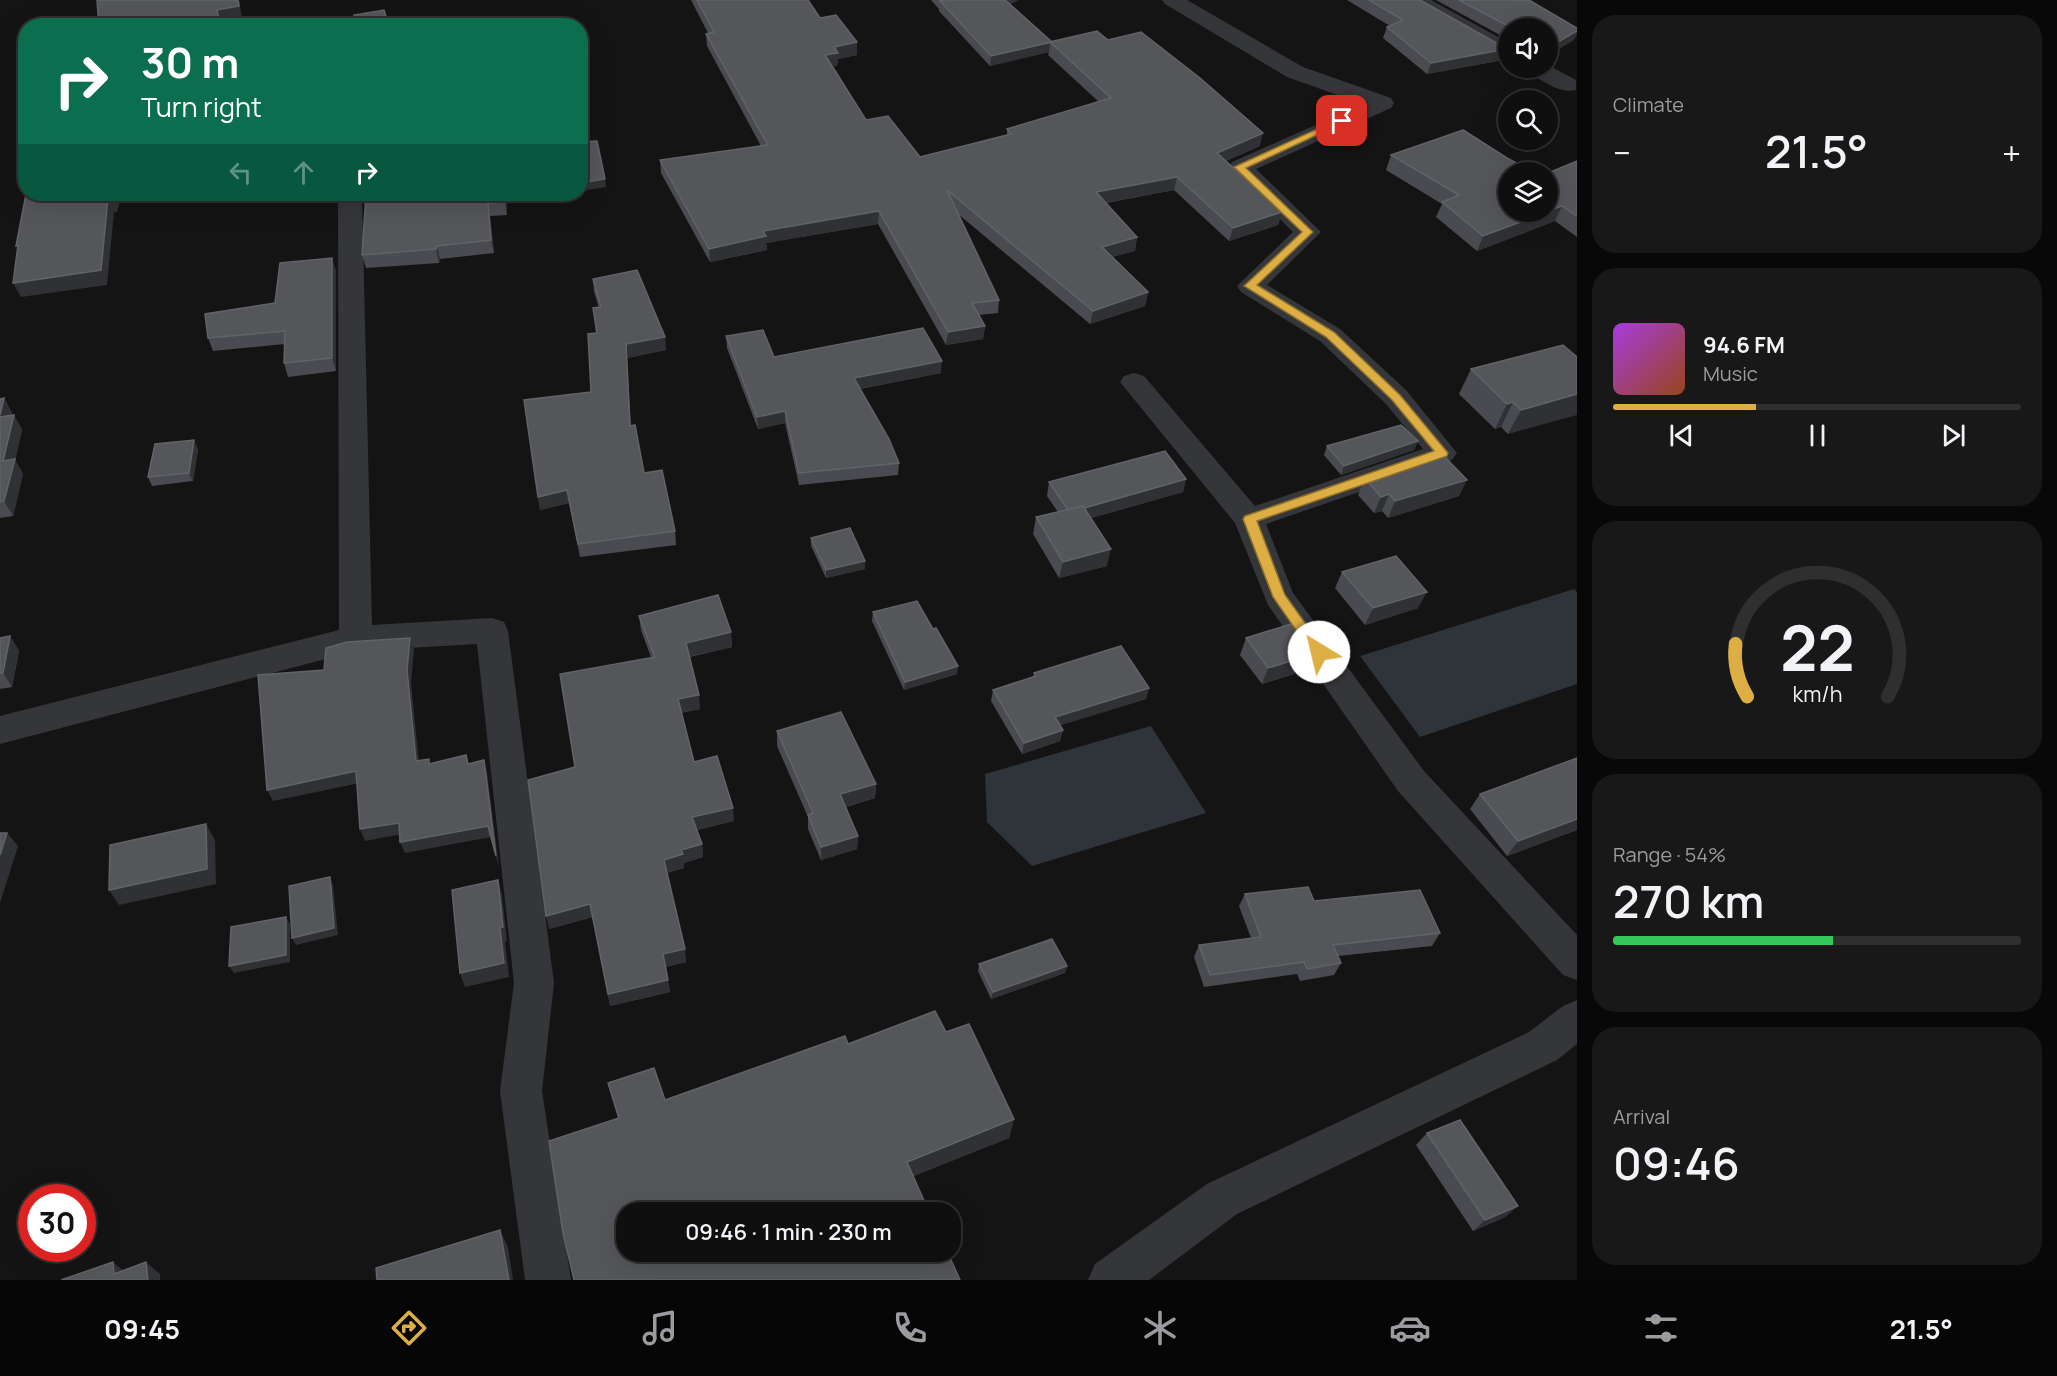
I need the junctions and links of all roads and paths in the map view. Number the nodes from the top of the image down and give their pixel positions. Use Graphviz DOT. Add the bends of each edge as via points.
graph roads {
  1 [pos="1172,0"];
  2 [pos="1416,0"];
  3 [pos="1498,46"];
  4 [pos="1555,78"];
  5 [pos="1568,85"];
  6 [pos="350,201"];
  7 [pos="1134,382"];
  8 [pos="1249,519"];
  9 [pos="356,639"];
  10 [pos="0,730"];
  11 [pos="1577,962"];
  12 [pos="1577,1019"];
  13 [pos="548,1280"];
  14 [pos="1112,1280"];
  1 -- 8 [label="street" via="1295,72 1383,103 1239,167 1308,232 1250,286 1330,334 1396,398 1442,453"];
  2 -- 3 [label="street"];
  4 -- 5 [label="street"];
  6 -- 9 [label="street"];
  7 -- 8 [label="street"];
  8 -- 11 [label="street" via="1279,597 1412,781"];
  9 -- 10 [label="street"];
  9 -- 13 [label="street" via="492,631 534,983 521,1091"];
  12 -- 14 [label="street" via="1542,1046 1222,1199"];
}
